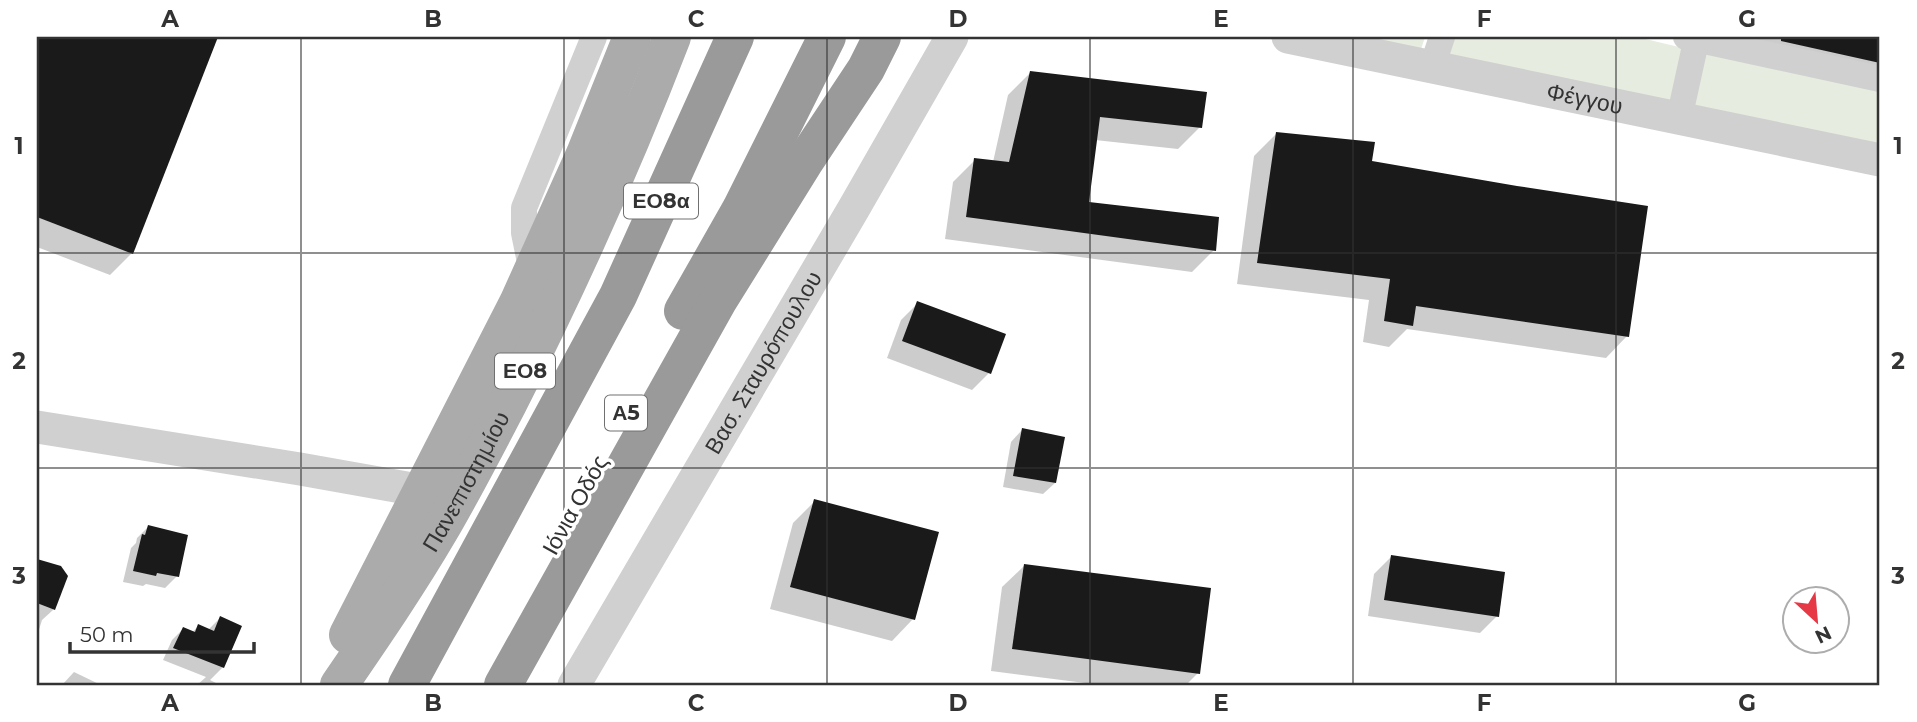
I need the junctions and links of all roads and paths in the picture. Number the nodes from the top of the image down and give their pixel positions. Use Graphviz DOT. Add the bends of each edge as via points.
graph roads {
  1 [pos="594,37"];
  2 [pos="632,37"];
  3 [pos="673,37"];
  4 [pos="735,37"];
  5 [pos="827,37"];
  6 [pos="845,37"];
  7 [pos="882,37"];
  8 [pos="953,37"];
  9 [pos="1288,37"];
  10 [pos="1693,38"];
  11 [pos="1437,52"];
  12 [pos="1880,79"];
  13 [pos="1679,119"];
  14 [pos="1880,160"];
  15 [pos="533,272"];
  16 [pos="718,301"];
  17 [pos="37,427"];
  18 [pos="440,494"];
  19 [pos="322,685"];
  20 [pos="339,685"];
  21 [pos="407,685"];
  22 [pos="476,685"];
  23 [pos="503,685"];
  24 [pos="574,685"];
  1 -- 15 [label="street" via="524,208"];
  2 -- 15 [label="main road, Πανεπιστημίου / ΕΟ8"];
  3 -- 18 [label="main road, Πανεπιστημίου / ΕΟ8" via="633,137 535,351"];
  4 -- 21 [label="highway, ΕΟ8α" via="618,296"];
  5 -- 22 [label="highway, Ιόνια Οδός / Α5" via="741,209"];
  6 -- 16 [label="highway, Α5" via="764,190"];
  7 -- 16 [label="highway"];
  8 -- 24 [label="street, Βασ. Σταυρόπουλου"];
  9 -- 11 [label="street, Φέγγου"];
  10 -- 12 [label="street"];
  10 -- 13 [label="street"];
  11 -- 13 [label="street, Φέγγου"];
  13 -- 14 [label="street, Φέγγου"];
  15 -- 18 [label="main road, Πανεπιστημίου / ΕΟ8" via="473,393"];
  16 -- 23 [label="highway, Ιόνια Οδός / Α5"];
  17 -- 18 [label="street"];
  18 -- 19 [label="main road, Πανεπιστημίου / ΕΟ8"];
  18 -- 20 [label="main road, Πανεπιστημίου / ΕΟ8" via="418,567"];
}
